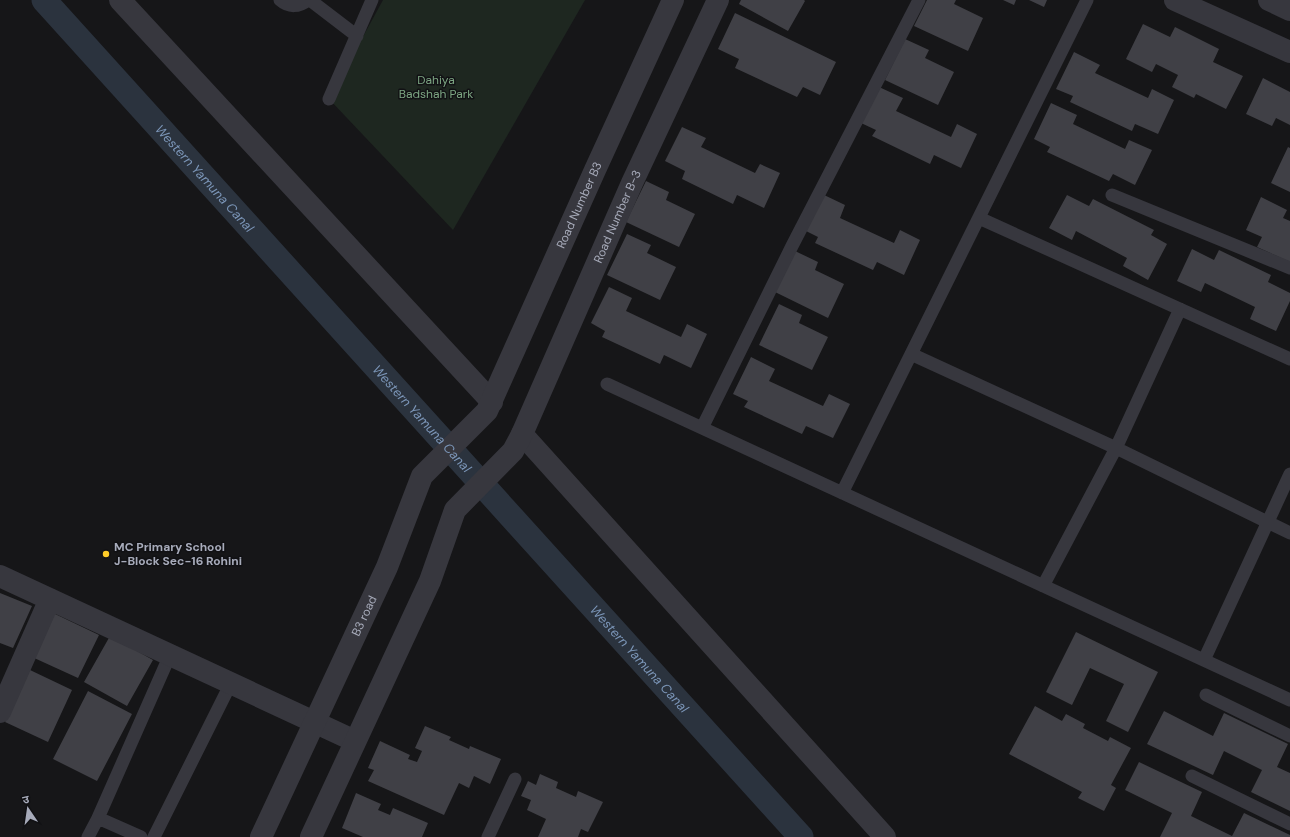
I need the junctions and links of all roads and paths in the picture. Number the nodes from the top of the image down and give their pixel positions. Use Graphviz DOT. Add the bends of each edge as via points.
graph roads {
  1 [pos="120,0"];
  2 [pos="280,0"];
  3 [pos="309,0"];
  4 [pos="372,0"];
  5 [pos="673,0"];
  6 [pos="718,0"];
  7 [pos="919,0"];
  8 [pos="1087,0"];
  9 [pos="1175,0"];
  10 [pos="1269,0"];
  11 [pos="1290,10"];
  12 [pos="357,36"];
  13 [pos="1290,52"];
  14 [pos="329,99"];
  15 [pos="1112,195"];
  16 [pos="979,218"];
  17 [pos="1290,268"];
  18 [pos="1180,309"];
  19 [pos="911,354"];
  20 [pos="1290,359"];
  21 [pos="607,384"];
  22 [pos="490,407"];
  23 [pos="702,428"];
  24 [pos="517,443"];
  25 [pos="1116,448"];
  26 [pos="1290,474"];
  27 [pos="842,493"];
  28 [pos="1268,523"];
  29 [pos="1290,532"];
  30 [pos="0,576"];
  31 [pos="1043,586"];
  32 [pos="50,599"];
  33 [pos="170,655"];
  34 [pos="1204,660"];
  35 [pos="231,683"];
  36 [pos="1206,695"];
  37 [pos="1290,700"];
  38 [pos="0,712"];
  39 [pos="314,722"];
  40 [pos="1290,736"];
  41 [pos="356,741"];
  42 [pos="1192,776"];
  43 [pos="515,779"];
  44 [pos="98,818"];
  45 [pos="1290,824"];
  46 [pos="88,837"];
  47 [pos="141,837"];
  48 [pos="154,837"];
  49 [pos="261,837"];
  50 [pos="311,837"];
  51 [pos="488,837"];
  52 [pos="885,837"];
  1 -- 22 [label="street"];
  2 -- 3 [label="lane" via="291,6 301,5"];
  3 -- 12 [label="lane"];
  4 -- 12 [label="lane"];
  5 -- 22 [label="street, Road Number B3"];
  6 -- 24 [label="street, Road Number B-3" via="632,183"];
  7 -- 23 [label="lane" via="792,246"];
  8 -- 16 [label="lane"];
  9 -- 13 [label="street"];
  10 -- 11 [label="street"];
  12 -- 14 [label="lane"];
  15 -- 17 [label="lane"];
  16 -- 18 [label="lane"];
  16 -- 19 [label="lane"];
  18 -- 20 [label="lane"];
  18 -- 25 [label="lane"];
  19 -- 25 [label="lane"];
  19 -- 27 [label="lane"];
  21 -- 23 [label="lane"];
  22 -- 39 [label="street, B3 road" via="422,476 387,567"];
  23 -- 27 [label="lane"];
  24 -- 41 [label="street" via="455,510 430,581"];
  24 -- 52 [label="street"];
  25 -- 28 [label="lane"];
  25 -- 31 [label="lane"];
  26 -- 28 [label="lane"];
  27 -- 31 [label="lane"];
  28 -- 29 [label="lane"];
  28 -- 34 [label="lane"];
  30 -- 32 [label="street"];
  31 -- 34 [label="lane"];
  32 -- 33 [label="street"];
  32 -- 38 [label="street"];
  33 -- 35 [label="street"];
  33 -- 44 [label="lane"];
  34 -- 37 [label="lane"];
  35 -- 39 [label="street"];
  35 -- 48 [label="lane"];
  36 -- 40 [label="lane"];
  39 -- 41 [label="street"];
  39 -- 49 [label="street, B3 road"];
  41 -- 50 [label="street"];
  42 -- 45 [label="lane"];
  43 -- 51 [label="lane"];
  44 -- 46 [label="lane"];
  44 -- 47 [label="lane"];
}
